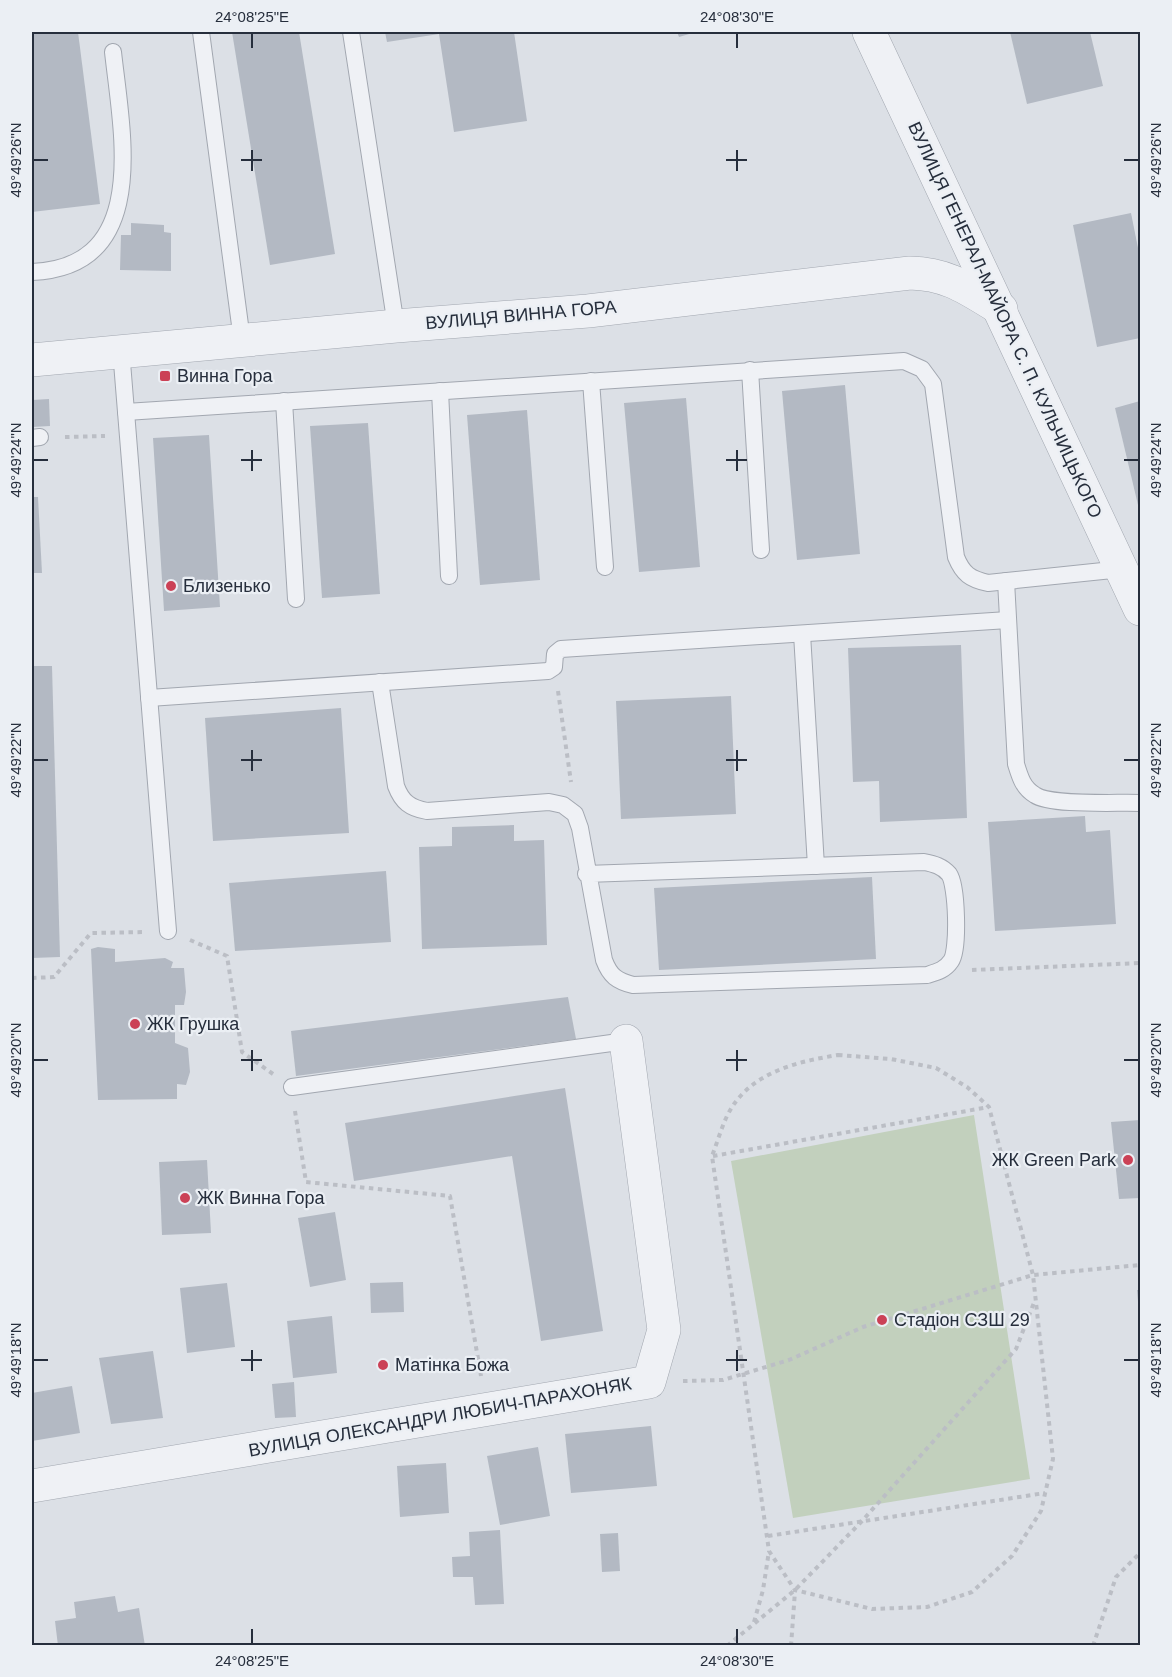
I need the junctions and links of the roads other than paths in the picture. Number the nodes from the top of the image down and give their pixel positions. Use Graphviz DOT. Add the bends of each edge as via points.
graph roads {
  1 [pos="201,32"];
  2 [pos="351,32"];
  3 [pos="869,32"];
  4 [pos="113,52"];
  5 [pos="32,272"];
  6 [pos="1001,309"];
  7 [pos="396,326"];
  8 [pos="242,340"];
  9 [pos="121,350"];
  10 [pos="32,360"];
  11 [pos="750,370"];
  12 [pos="591,381"];
  13 [pos="440,391"];
  14 [pos="284,401"];
  15 [pos="126,412"];
  16 [pos="761,550"];
  17 [pos="605,567"];
  18 [pos="1122,569"];
  19 [pos="449,576"];
  20 [pos="1006,581"];
  21 [pos="296,599"];
  22 [pos="1140,609"];
  23 [pos="1008,620"];
  24 [pos="802,634"];
  25 [pos="380,682"];
  26 [pos="149,698"];
  27 [pos="1140,803"];
  28 [pos="816,866"];
  29 [pos="586,874"];
  30 [pos="168,931"];
  31 [pos="626,1041"];
  32 [pos="292,1087"];
  33 [pos="32,1486"];
  1 -- 8 [label="lane"];
  2 -- 7 [label="lane"];
  3 -- 6 [label="street, ВУЛИЦЯ ГЕНЕРАЛ-МАЙОРА С. П. КУЛЬЧИЦЬКОГО"];
  4 -- 5 [label="lane" via="122,154 116,217 93,252 76,262"];
  6 -- 7 [label="street, ВУЛИЦЯ ВИННА ГОРА" via="952,280 909,273 588,311"];
  6 -- 18 [label="street, ВУЛИЦЯ ГЕНЕРАЛ-МАЙОРА С. П. КУЛЬЧИЦЬКОГО"];
  7 -- 8 [label="street, ВУЛИЦЯ ВИННА ГОРА"];
  8 -- 9 [label="street, ВУЛИЦЯ ВИННА ГОРА"];
  9 -- 10 [label="street, ВУЛИЦЯ ВИННА ГОРА"];
  9 -- 15 [label="lane"];
  11 -- 12 [label="lane"];
  11 -- 16 [label="lane"];
  11 -- 20 [label="lane" via="894,360 922,369 936,394 956,557 962,571 974,580"];
  12 -- 13 [label="lane"];
  12 -- 17 [label="lane"];
  13 -- 14 [label="lane"];
  13 -- 19 [label="lane"];
  14 -- 15 [label="lane"];
  14 -- 21 [label="lane"];
  15 -- 26 [label="lane"];
  18 -- 20 [label="lane"];
  18 -- 22 [label="street, ВУЛИЦЯ ГЕНЕРАЛ-МАЙОРА С. П. КУЛЬЧИЦЬКОГО"];
  20 -- 23 [label="lane"];
  23 -- 24 [label="lane"];
  23 -- 27 [label="lane" via="1016,765 1022,783 1036,796 1054,801"];
  24 -- 25 [label="lane" via="561,650 548,671"];
  24 -- 28 [label="lane"];
  25 -- 26 [label="lane"];
  25 -- 29 [label="lane" via="401,799 413,808 427,811 549,802 563,805 574,814 580,828"];
  26 -- 30 [label="lane"];
  28 -- 29 [label="lane"];
  28 -- 29 [label="lane" via="924,862 939,866 950,876 954,890 956,945 952,960 942,971 927,975 633,985 620,982 609,974 604,960"];
  31 -- 32 [label="lane"];
  31 -- 33 [label="street, ВУЛИЦЯ ОЛЕКСАНДРИ ЛЮБИЧ-ПАРАХОНЯК" via="664,1330 649,1382"];
}
